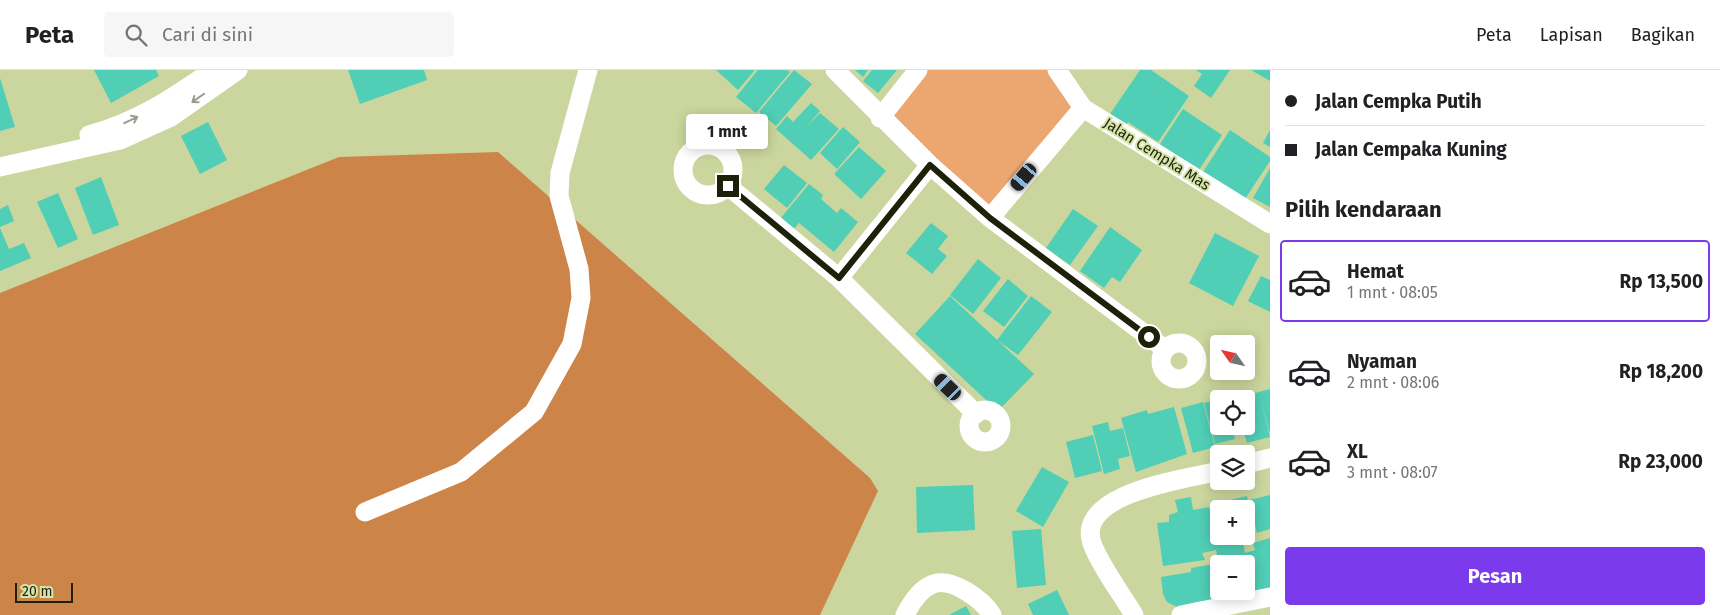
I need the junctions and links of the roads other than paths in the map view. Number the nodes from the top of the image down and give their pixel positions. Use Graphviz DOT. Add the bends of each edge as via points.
graph roads {
  1 [pos="214,70"];
  2 [pos="238,70"];
  3 [pos="588,70"];
  4 [pos="835,70"];
  5 [pos="918,70"];
  6 [pos="1057,70"];
  7 [pos="1083,108"];
  8 [pos="880,118"];
  9 [pos="0,155"];
  10 [pos="930,165"];
  11 [pos="0,167"];
  12 [pos="728,186"];
  13 [pos="990,218"];
  14 [pos="1270,224"];
  15 [pos="839,278"];
  16 [pos="1165,349"];
  17 [pos="976,414"];
  18 [pos="1270,458"];
  19 [pos="1255,462"];
  20 [pos="1210,473"];
  21 [pos="365,512"];
  22 [pos="1270,597"];
  23 [pos="905,615"];
  24 [pos="992,615"];
  25 [pos="1134,615"];
  26 [pos="1181,615"];
  9 -- 1 [label="street, one-way" via="112,129 164,105"];
  2 -- 11 [label="street, one-way" via="172,117 120,140"];
  3 -- 21 [label="street" via="560,173 559,196 579,269 581,298 572,344 534,412 476,460 461,472"];
  4 -- 8 [label="street"];
  5 -- 8 [label="street"];
  6 -- 7 [label="street, Jalan Cempka Mas"];
  7 -- 13 [label="street"];
  7 -- 14 [label="street, Jalan Cempka Mas"];
  8 -- 10 [label="street"];
  10 -- 13 [label="street"];
  10 -- 15 [label="street"];
  12 -- 15 [label="street"];
  13 -- 16 [label="street"];
  15 -- 17 [label="street"];
  18 -- 19 [label="street"];
  20 -- 25 [label="street" via="1129,493 1111,501 1091,525 1092,544"];
  22 -- 26 [label="street"];
  23 -- 24 [label="street" via="917,595 935,583 972,594 987,606"];
}
